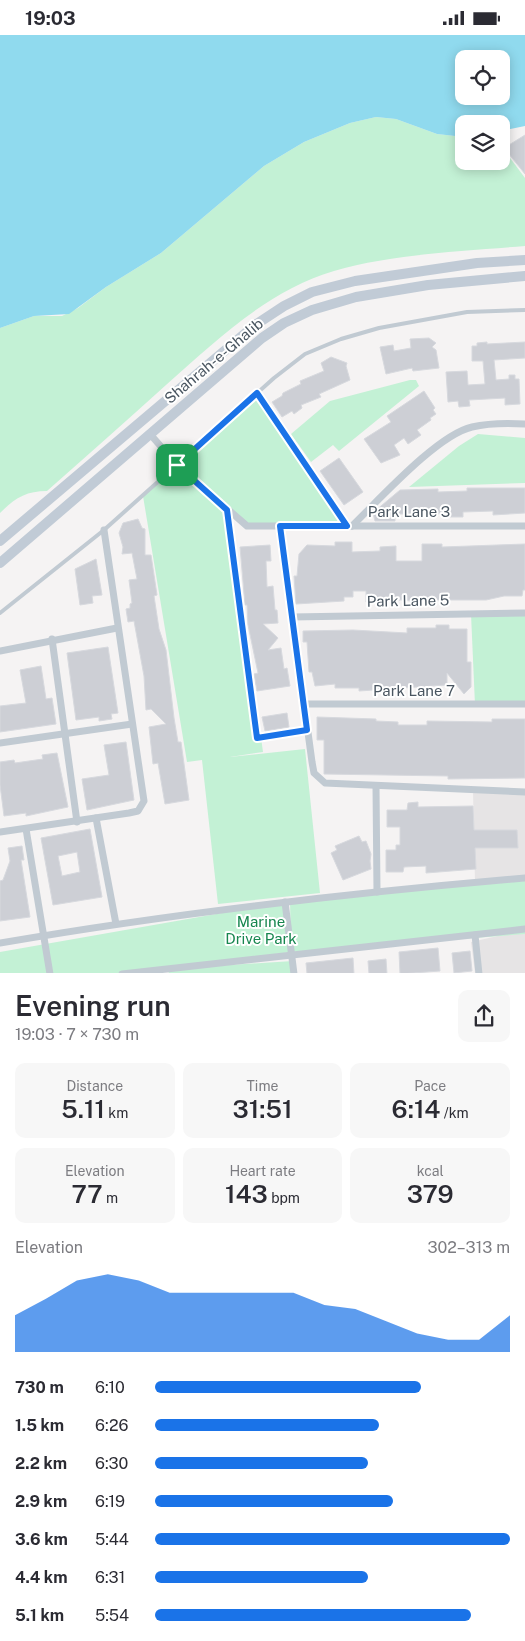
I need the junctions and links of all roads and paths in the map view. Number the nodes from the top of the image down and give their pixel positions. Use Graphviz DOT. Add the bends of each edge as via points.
graph roads {
  1 [pos="525,260"];
  2 [pos="513,261"];
  3 [pos="495,262"];
  4 [pos="520,276"];
  5 [pos="495,277"];
  6 [pos="525,310"];
  7 [pos="257,393"];
  8 [pos="525,424"];
  9 [pos="150,434"];
  10 [pos="177,465"];
  11 [pos="227,510"];
  12 [pos="525,525"];
  13 [pos="280,526"];
  14 [pos="349,526"];
  15 [pos="104,530"];
  16 [pos="0,541"];
  17 [pos="0,563"];
  18 [pos="0,613"];
  19 [pos="525,613"];
  20 [pos="292,617"];
  21 [pos="117,628"];
  22 [pos="52,639"];
  23 [pos="0,651"];
  24 [pos="304,704"];
  25 [pos="525,704"];
  26 [pos="132,724"];
  27 [pos="307,730"];
  28 [pos="66,733"];
  29 [pos="0,743"];
  30 [pos="376,786"];
  31 [pos="525,792"];
  32 [pos="96,819"];
  33 [pos="77,822"];
  34 [pos="26,829"];
  35 [pos="0,833"];
  36 [pos="525,879"];
  37 [pos="377,892"];
  38 [pos="285,902"];
  39 [pos="116,924"];
  40 [pos="525,929"];
  41 [pos="46,935"];
  42 [pos="475,935"];
  43 [pos="0,943"];
  44 [pos="291,954"];
  45 [pos="50,973"];
  46 [pos="122,973"];
  47 [pos="294,973"];
  48 [pos="479,973"];
  1 -- 2 [label="main road"];
  2 -- 3 [label="main road, Shahrah-e-Ghalib"];
  2 -- 4 [label="main road" via="510,268"];
  3 -- 5 [label="main road" via="500,271"];
  3 -- 16 [label="main road, Shahrah-e-Ghalib" via="355,281 312,292 284,306 255,325"];
  4 -- 5 [label="main road, Shahrah-e-Ghalib"];
  5 -- 9 [label="main road, Shahrah-e-Ghalib" via="356,297 305,313 262,339"];
  6 -- 7 [label="lane" via="467,312 379,328 341,339 305,354"];
  7 -- 10 [label="lane"];
  7 -- 14 [label="street"];
  8 -- 14 [label="street" via="470,427 439,443"];
  9 -- 10 [label="street, Park Lane 3"];
  9 -- 17 [label="main road, Shahrah-e-Ghalib"];
  10 -- 11 [label="street, Park Lane 3"];
  10 -- 15 [label="lane"];
  11 -- 13 [label="street, Park Lane 3" via="247,526"];
  11 -- 27 [label="street" via="257,738"];
  12 -- 14 [label="street, Park Lane 3"];
  13 -- 14 [label="street, Park Lane 3"];
  13 -- 20 [label="street"];
  15 -- 18 [label="lane"];
  15 -- 21 [label="street"];
  19 -- 20 [label="street, Park Lane 5"];
  20 -- 24 [label="street"];
  21 -- 22 [label="street"];
  21 -- 26 [label="street"];
  22 -- 23 [label="street"];
  22 -- 28 [label="street"];
  24 -- 25 [label="street, Park Lane 7"];
  24 -- 27 [label="street"];
  26 -- 28 [label="street"];
  26 -- 32 [label="street" via="144,801 138,811"];
  27 -- 30 [label="street" via="318,778 325,783"];
  28 -- 29 [label="street"];
  28 -- 33 [label="street"];
  30 -- 31 [label="street"];
  30 -- 37 [label="street"];
  32 -- 33 [label="street"];
  32 -- 39 [label="street"];
  33 -- 34 [label="street"];
  34 -- 35 [label="street"];
  34 -- 41 [label="street"];
  36 -- 37 [label="street"];
  37 -- 38 [label="street"];
  38 -- 39 [label="street"];
  38 -- 44 [label="street"];
  39 -- 41 [label="street"];
  40 -- 42 [label="street"];
  41 -- 43 [label="street"];
  41 -- 45 [label="street"];
  42 -- 44 [label="street"];
  42 -- 48 [label="street"];
  44 -- 46 [label="street"];
  44 -- 47 [label="street"];
}
